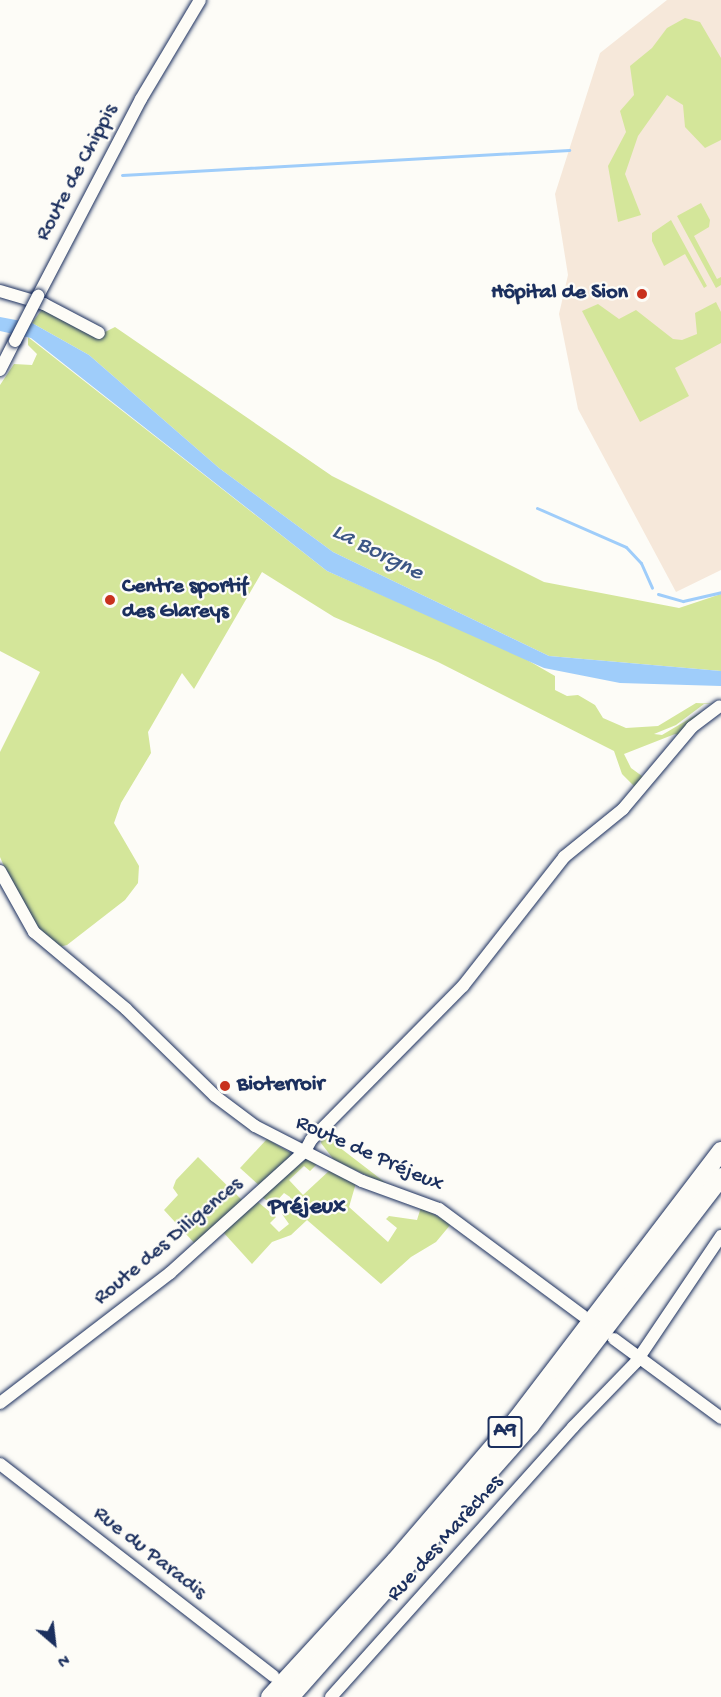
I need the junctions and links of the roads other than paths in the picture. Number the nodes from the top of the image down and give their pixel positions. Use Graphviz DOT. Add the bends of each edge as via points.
graph roads {
  1 [pos="200,0"];
  2 [pos="0,291"];
  3 [pos="99,333"];
  4 [pos="3,355"];
  5 [pos="0,370"];
  6 [pos="718,711"];
  7 [pos="0,871"];
  8 [pos="305,1151"];
  9 [pos="721,1151"];
  10 [pos="721,1177"];
  11 [pos="721,1236"];
  12 [pos="583,1316"];
  13 [pos="614,1339"];
  14 [pos="639,1358"];
  15 [pos="0,1403"];
  16 [pos="721,1418"];
  17 [pos="0,1464"];
  18 [pos="273,1676"];
  19 [pos="270,1697"];
  20 [pos="290,1697"];
  21 [pos="331,1697"];
  1 -- 4 [label="street, Route de Chippis, bridge" via="141,99 15,341"];
  2 -- 3 [label="street" via="44,304"];
  4 -- 5 [label="street, Route de Chippis"];
  6 -- 8 [label="street, Route des Diligences" via="692,727 622,808 564,857 463,986"];
  7 -- 8 [label="street, Route de Préjeux" via="24,918 48,947 126,1008 215,1096 255,1126"];
  8 -- 12 [label="street, Route de Préjeux" via="362,1180 439,1209"];
  8 -- 15 [label="street, Route des Diligences" via="170,1274"];
  9 -- 19 [label="highway, A9" via="510,1427 395,1561"];
  10 -- 20 [label="highway, A9" via="530,1426"];
  11 -- 14 [label="street, Rue des Marèches"];
  13 -- 14 [label="street"];
  14 -- 16 [label="street"];
  14 -- 21 [label="street, Rue des Marèches"];
  17 -- 18 [label="street, Rue du Paradis"];
}
